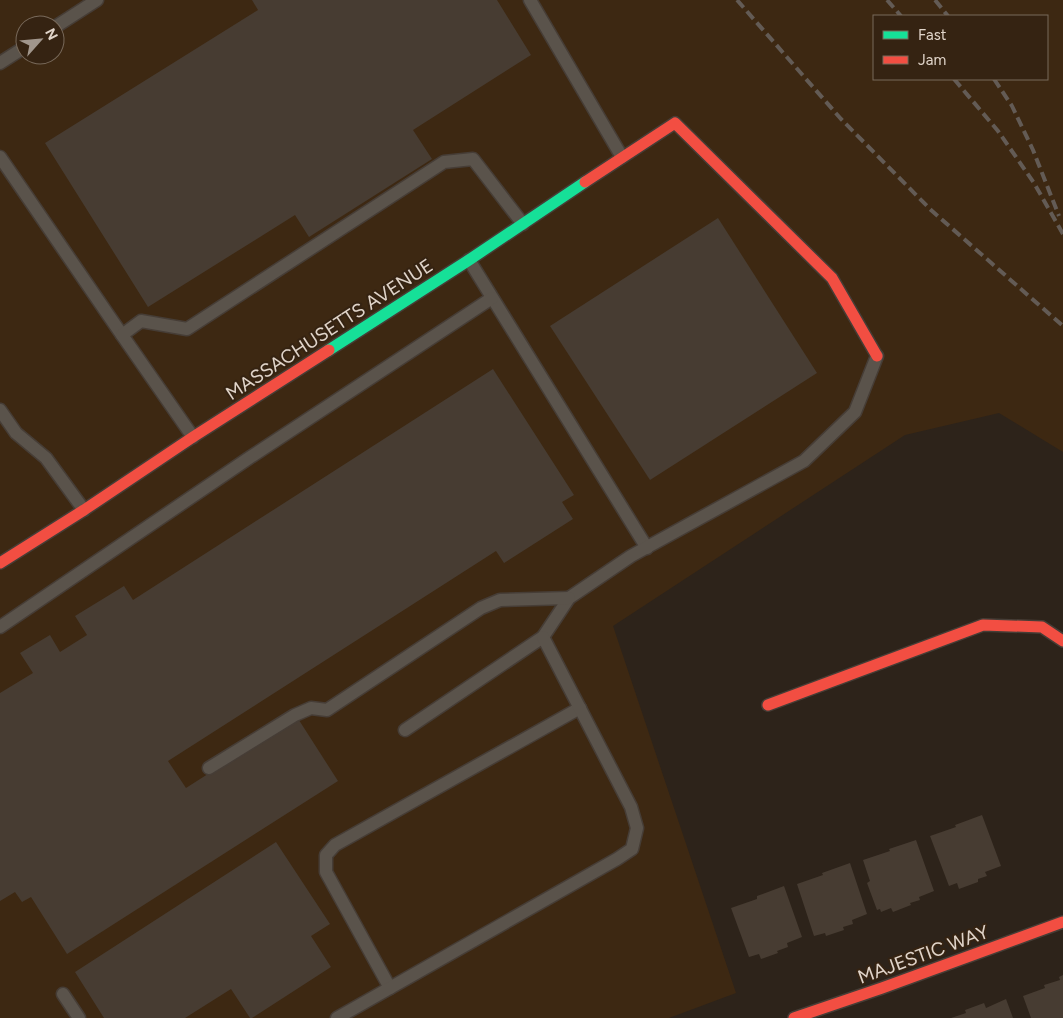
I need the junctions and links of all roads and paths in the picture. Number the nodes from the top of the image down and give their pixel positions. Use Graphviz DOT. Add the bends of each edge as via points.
graph roads {
  1 [pos="97,0"];
  2 [pos="530,0"];
  3 [pos="65,21"];
  4 [pos="15,53"];
  5 [pos="0,63"];
  6 [pos="0,157"];
  7 [pos="622,157"];
  8 [pos="523,224"];
  9 [pos="469,260"];
  10 [pos="492,298"];
  11 [pos="122,335"];
  12 [pos="877,356"];
  13 [pos="0,410"];
  14 [pos="193,437"];
  15 [pos="84,510"];
  16 [pos="647,548"];
  17 [pos="0,564"];
  18 [pos="569,598"];
  19 [pos="0,626"];
  20 [pos="543,637"];
  21 [pos="1063,641"];
  22 [pos="768,705"];
  23 [pos="580,708"];
  24 [pos="405,730"];
  25 [pos="209,768"];
  26 [pos="1063,922"];
  27 [pos="390,988"];
  28 [pos="63,994"];
  29 [pos="79,1018"];
  30 [pos="337,1018"];
  31 [pos="794,1018"];
  1 -- 3 [label="lane"];
  2 -- 7 [label="lane"];
  4 -- 5 [label="lane"];
  6 -- 11 [label="lane"];
  7 -- 8 [label="street, MASSACHUSETTS AVENUE"];
  7 -- 12 [label="street, MASSACHUSETTS AVENUE" via="675,123 832,278"];
  8 -- 9 [label="street, MASSACHUSETTS AVENUE"];
  8 -- 11 [label="lane" via="473,159 444,162 187,329 141,321"];
  9 -- 10 [label="lane"];
  9 -- 14 [label="street, MASSACHUSETTS AVENUE"];
  10 -- 16 [label="lane"];
  10 -- 19 [label="lane"];
  11 -- 14 [label="lane"];
  12 -- 16 [label="lane" via="855,412 804,460"];
  13 -- 15 [label="lane" via="16,433 46,458"];
  14 -- 15 [label="street, MASSACHUSETTS AVENUE"];
  15 -- 17 [label="street, MASSACHUSETTS AVENUE"];
  16 -- 18 [label="lane"];
  18 -- 20 [label="lane"];
  18 -- 25 [label="lane" via="500,600 481,608 327,710 311,708 295,715"];
  20 -- 23 [label="lane"];
  20 -- 24 [label="lane"];
  21 -- 22 [label="street" via="1042,627 983,625"];
  23 -- 27 [label="lane" via="631,807 637,828 632,850"];
  23 -- 27 [label="lane" via="335,845 326,855 326,872"];
  26 -- 31 [label="street, MAJESTIC WAY"];
  27 -- 30 [label="lane"];
  28 -- 29 [label="lane"];
}
